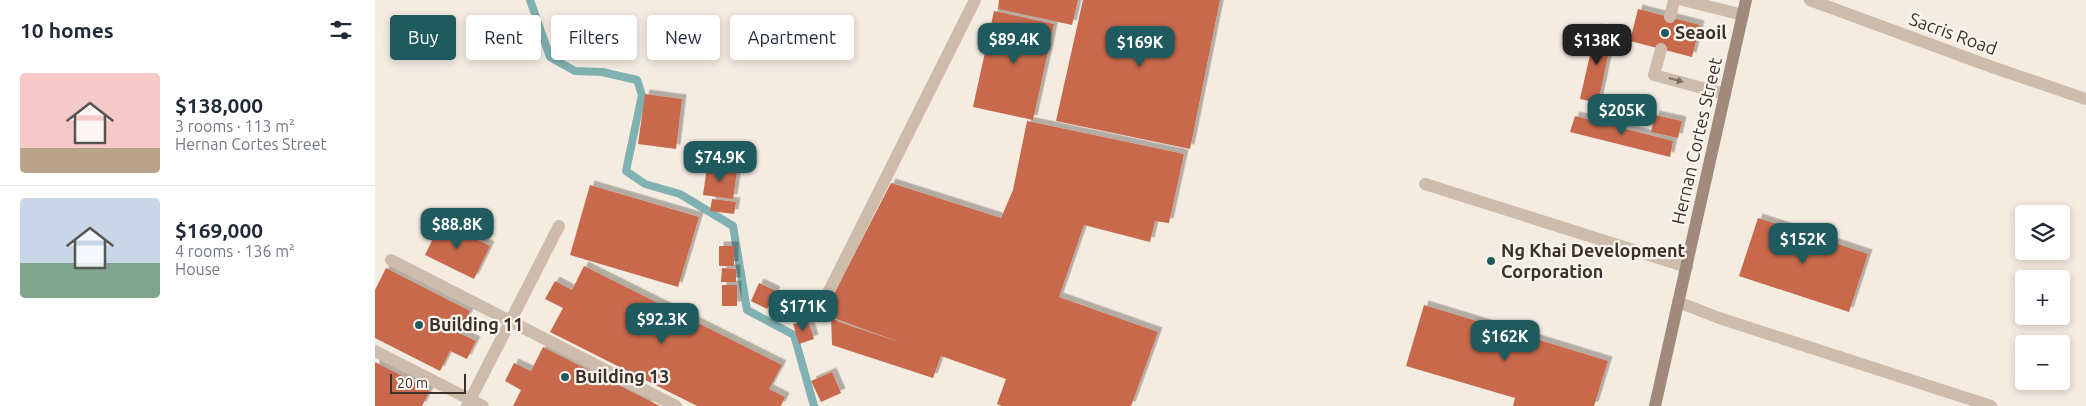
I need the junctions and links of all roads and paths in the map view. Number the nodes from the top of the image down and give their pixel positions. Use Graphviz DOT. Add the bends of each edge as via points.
graph roads {
  1 [pos="975,0"];
  2 [pos="1674,0"];
  3 [pos="1683,0"];
  4 [pos="1746,0"];
  5 [pos="1810,0"];
  6 [pos="1743,15"];
  7 [pos="1669,17"];
  8 [pos="1661,49"];
  9 [pos="1725,94"];
  10 [pos="2086,99"];
  11 [pos="1425,184"];
  12 [pos="559,226"];
  13 [pos="391,260"];
  14 [pos="1687,267"];
  15 [pos="1678,302"];
  16 [pos="820,309"];
  17 [pos="511,322"];
  18 [pos="375,351"];
  19 [pos="469,403"];
  20 [pos="483,406"];
  21 [pos="675,406"];
  22 [pos="1655,406"];
  23 [pos="1991,406"];
  1 -- 16 [label="street"];
  2 -- 7 [label="street"];
  3 -- 6 [label="street"];
  4 -- 6 [label="main road, Hernan Cortes Street"];
  5 -- 10 [label="street, Sacris Road"];
  6 -- 9 [label="main road, Hernan Cortes Street"];
  8 -- 9 [label="street, one-way" via="1654,75"];
  9 -- 14 [label="main road, Hernan Cortes Street"];
  11 -- 14 [label="street"];
  12 -- 17 [label="street"];
  13 -- 17 [label="street"];
  14 -- 15 [label="main road, Hernan Cortes Street"];
  15 -- 22 [label="main road, Hernan Cortes Street"];
  15 -- 23 [label="street"];
  17 -- 19 [label="street"];
  17 -- 21 [label="street"];
  18 -- 19 [label="street"];
  19 -- 20 [label="street"];
}
